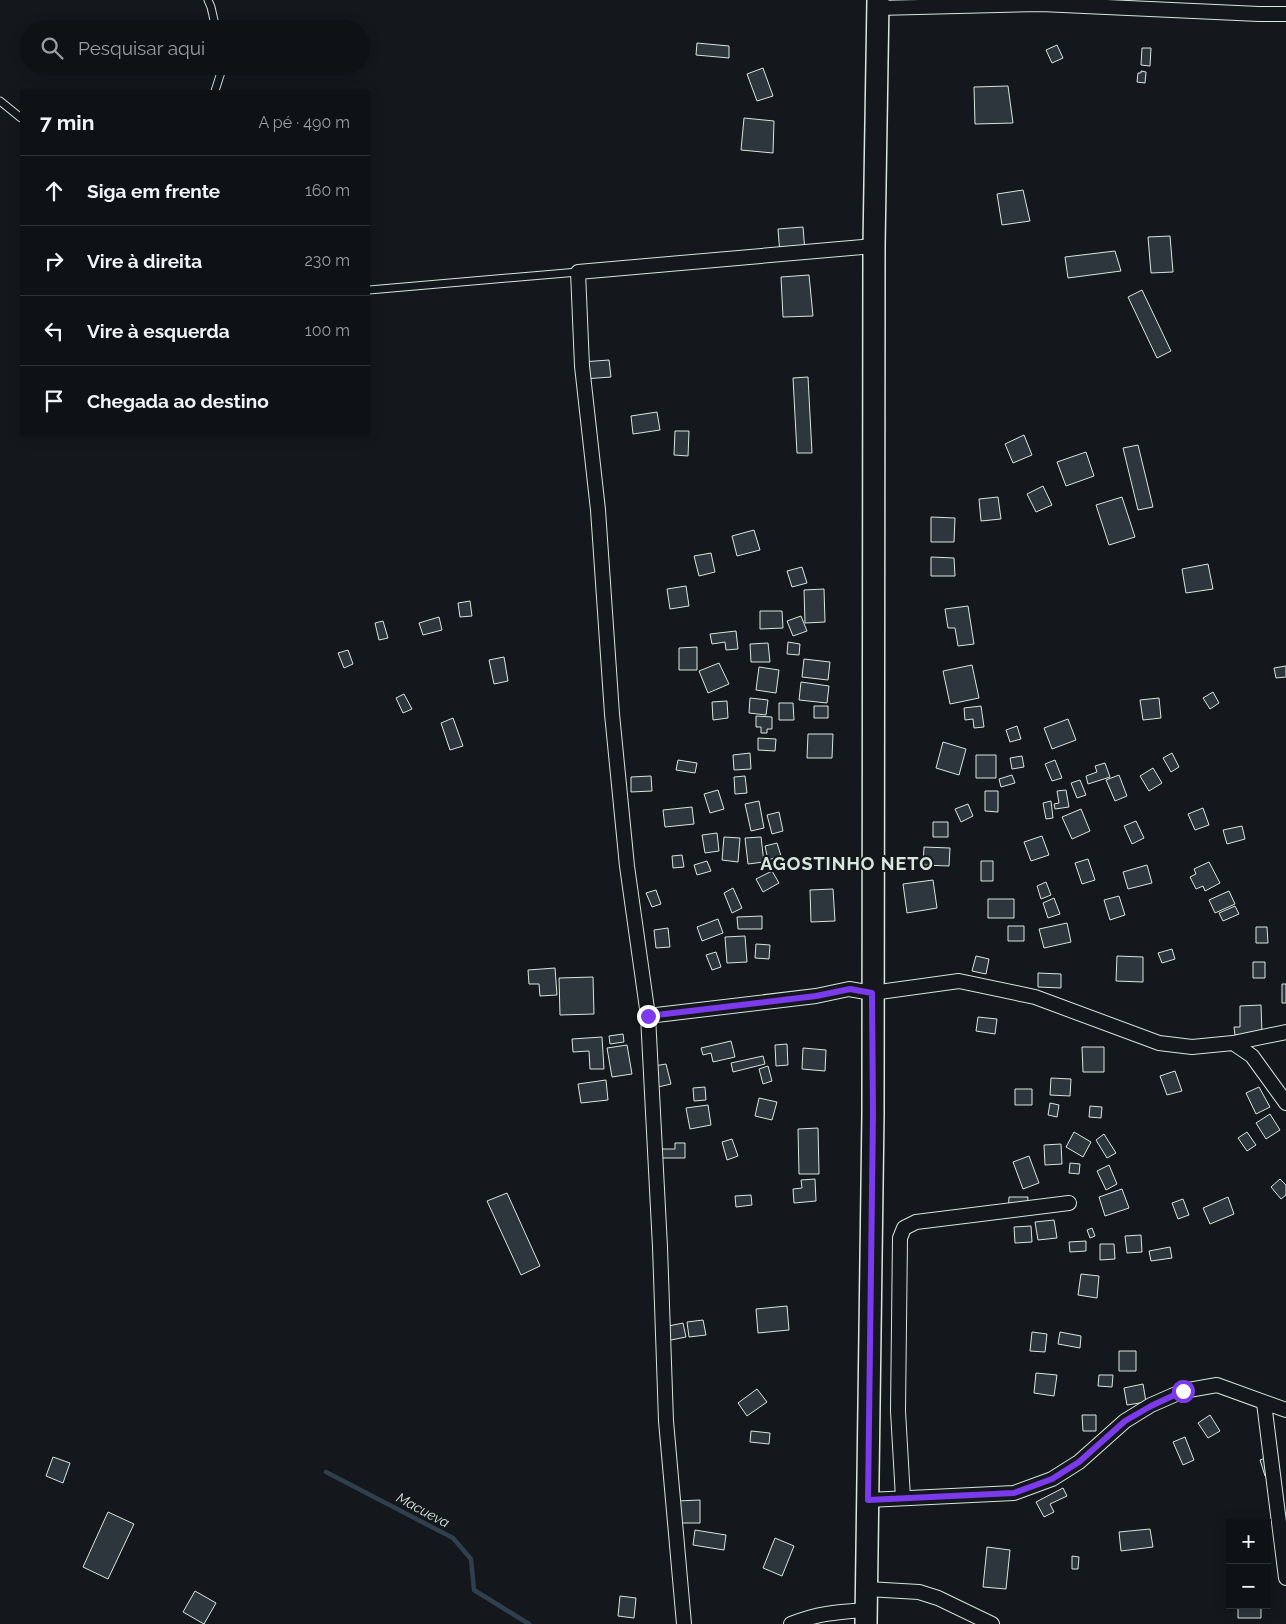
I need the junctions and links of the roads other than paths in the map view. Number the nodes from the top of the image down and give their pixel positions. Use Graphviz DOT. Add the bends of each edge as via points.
graph roads {
  1 [pos="208,0"];
  2 [pos="878,4"];
  3 [pos="1286,14"];
  4 [pos="214,20"];
  5 [pos="220,75"];
  6 [pos="215,90"];
  7 [pos="0,101"];
  8 [pos="20,117"];
  9 [pos="874,246"];
  10 [pos="578,272"];
  11 [pos="370,290"];
  12 [pos="872,993"];
  13 [pos="648,1016"];
  14 [pos="1286,1032"];
  15 [pos="1234,1042"];
  16 [pos="1286,1103"];
  17 [pos="1070,1203"];
  18 [pos="1264,1403"];
  19 [pos="1286,1410"];
  20 [pos="903,1498"];
  21 [pos="868,1500"];
  22 [pos="1286,1578"];
  23 [pos="867,1589"];
  24 [pos="866,1617"];
  25 [pos="684,1624"];
  26 [pos="792,1624"];
  27 [pos="992,1624"];
  1 -- 4 [label="lane"];
  2 -- 3 [label="street" via="1041,4"];
  2 -- 9 [label="main road"];
  5 -- 6 [label="lane"];
  7 -- 8 [label="lane"];
  9 -- 10 [label="street"];
  9 -- 12 [label="main road"];
  10 -- 11 [label="lane"];
  10 -- 13 [label="street" via="582,366 598,510 613,724 627,866"];
  12 -- 13 [label="street" via="850,989"];
  12 -- 15 [label="street" via="959,981 1035,997 1159,1043 1192,1047"];
  12 -- 21 [label="main road"];
  13 -- 25 [label="street" via="666,1421"];
  14 -- 15 [label="street"];
  15 -- 16 [label="street" via="1252,1056"];
  17 -- 20 [label="street" via="916,1222 904,1228 900,1238 898,1401"];
  18 -- 19 [label="street"];
  18 -- 20 [label="street" via="1217,1385 1183,1391 1125,1421 1079,1462 1052,1479 1014,1493"];
  18 -- 22 [label="street"];
  20 -- 21 [label="street"];
  21 -- 23 [label="main road"];
  23 -- 24 [label="main road"];
  23 -- 27 [label="street" via="919,1592"];
  24 -- 26 [label="street" via="837,1612 811,1616"];
}
